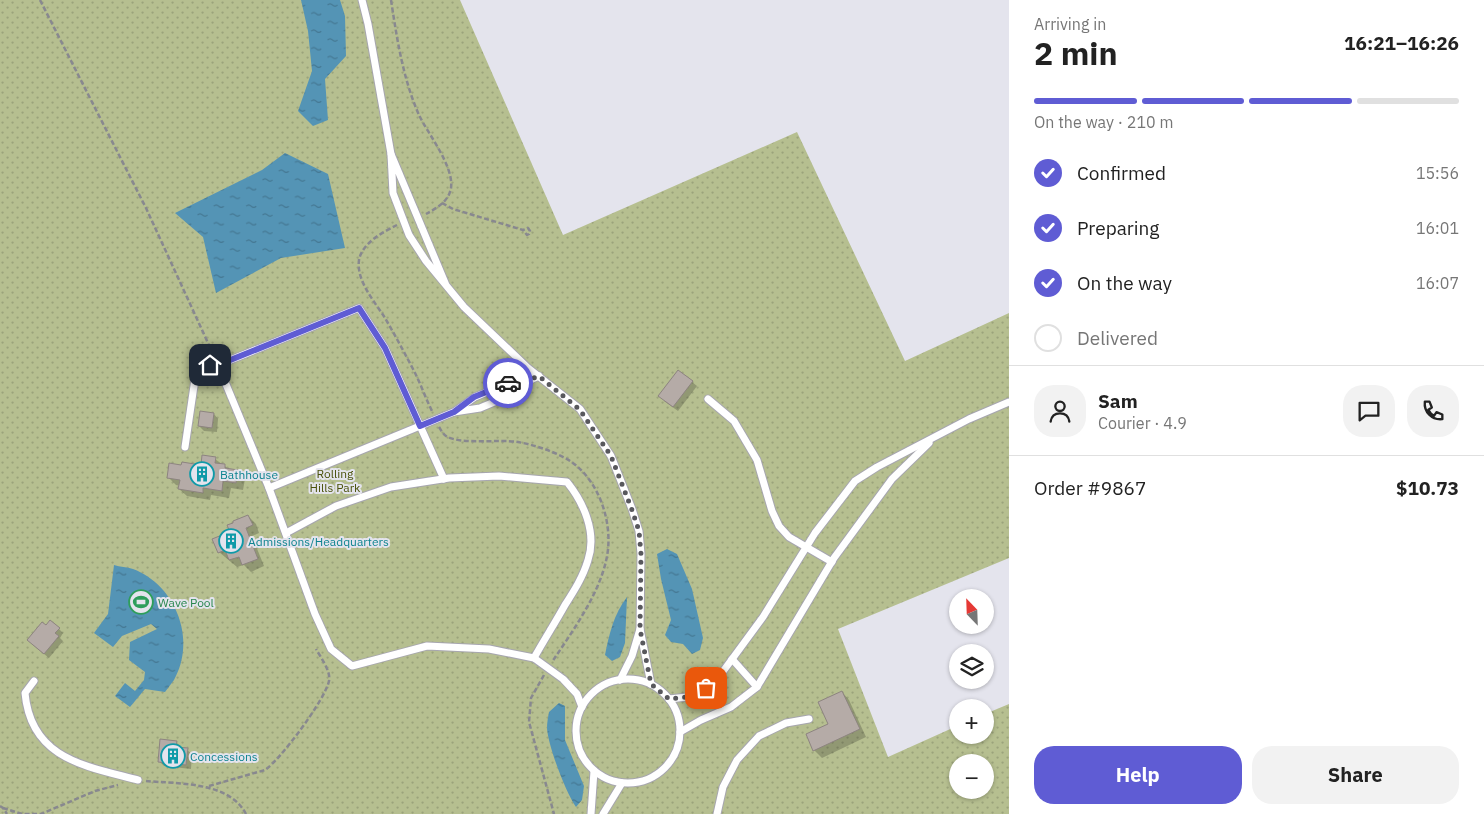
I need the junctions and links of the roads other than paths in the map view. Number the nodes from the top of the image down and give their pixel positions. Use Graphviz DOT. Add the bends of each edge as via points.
graph roads {
  1 [pos="362,0"];
  2 [pos="391,154"];
  3 [pos="446,285"];
  4 [pos="218,365"];
  5 [pos="539,376"];
  6 [pos="528,381"];
  7 [pos="708,399"];
  8 [pos="1009,402"];
  9 [pos="454,412"];
  10 [pos="420,426"];
  11 [pos="935,438"];
  12 [pos="185,447"];
  13 [pos="444,479"];
  14 [pos="269,488"];
  15 [pos="286,533"];
  16 [pos="807,548"];
  17 [pos="832,562"];
  18 [pos="640,629"];
  19 [pos="534,658"];
  20 [pos="732,659"];
  21 [pos="620,680"];
  22 [pos="34,681"];
  23 [pos="651,684"];
  24 [pos="757,687"];
  25 [pos="669,699"];
  26 [pos="582,706"];
  27 [pos="809,719"];
  28 [pos="680,732"];
  29 [pos="594,771"];
  30 [pos="138,780"];
  31 [pos="622,783"];
  32 [pos="591,814"];
  33 [pos="603,814"];
  34 [pos="718,814"];
  1 -- 2 [label="lane"];
  2 -- 3 [label="lane"];
  2 -- 3 [label="lane" via="393,193 408,235"];
  3 -- 5 [label="lane" via="464,307"];
  4 -- 10 [label="lane" via="359,308 385,348"];
  4 -- 12 [label="lane" via="204,368 195,379"];
  4 -- 14 [label="lane"];
  5 -- 6 [label="lane"];
  5 -- 18 [label="lane" via="580,410 611,456 639,531"];
  6 -- 9 [label="lane" via="518,379 474,397"];
  6 -- 9 [label="lane" via="523,390 480,408"];
  7 -- 16 [label="lane" via="734,422 757,460 778,526"];
  8 -- 11 [label="lane"];
  9 -- 10 [label="lane"];
  10 -- 13 [label="lane"];
  10 -- 14 [label="lane"];
  11 -- 16 [label="lane" via="877,466 855,481"];
  11 -- 17 [label="lane" via="892,479"];
  13 -- 15 [label="lane" via="391,487 336,506"];
  13 -- 19 [label="lane" via="499,476 567,482 583,506 590,525 589,559"];
  14 -- 15 [label="lane"];
  15 -- 19 [label="lane" via="331,649 352,666 427,646 489,649"];
  16 -- 17 [label="lane"];
  16 -- 20 [label="lane"];
  17 -- 24 [label="lane"];
  18 -- 21 [label="lane"];
  18 -- 23 [label="lane"];
  19 -- 26 [label="lane" via="563,679 577,694"];
  20 -- 24 [label="lane"];
  20 -- 25 [label="lane" via="716,681 696,696"];
  21 -- 23 [label="lane"];
  21 -- 26 [label="lane" via="605,684"];
  22 -- 30 [label="lane" via="25,693 26,710 36,731 50,747 67,759"];
  23 -- 25 [label="lane"];
  24 -- 28 [label="lane" via="731,707"];
  25 -- 28 [label="lane" via="677,714"];
  26 -- 29 [label="lane" via="576,723 576,741 583,758"];
  27 -- 34 [label="lane" via="786,723 759,736 737,760 723,787"];
  28 -- 31 [label="lane" via="677,749 662,770 640,782"];
  29 -- 31 [label="lane"];
  29 -- 32 [label="lane"];
  31 -- 33 [label="lane"];
}
